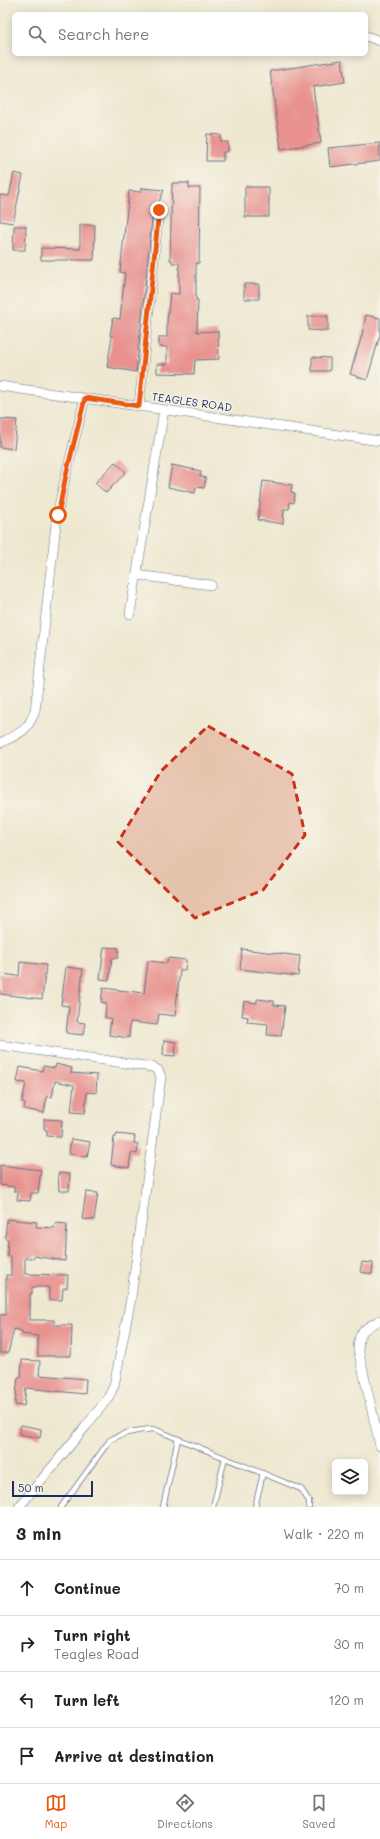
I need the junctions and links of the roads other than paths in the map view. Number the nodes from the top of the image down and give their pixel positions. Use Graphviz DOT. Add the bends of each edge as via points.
graph roads {
  1 [pos="368,37"];
  2 [pos="380,41"];
  3 [pos="159,210"];
  4 [pos="0,386"];
  5 [pos="85,398"];
  6 [pos="139,406"];
  7 [pos="164,410"];
  8 [pos="380,441"];
  9 [pos="137,575"];
  10 [pos="211,585"];
  11 [pos="130,614"];
  12 [pos="0,743"];
  13 [pos="0,1045"];
  14 [pos="380,1320"];
  15 [pos="178,1439"];
  16 [pos="380,1446"];
  17 [pos="225,1458"];
  18 [pos="263,1473"];
  19 [pos="18,1507"];
  20 [pos="61,1507"];
  21 [pos="163,1507"];
  22 [pos="213,1507"];
  23 [pos="255,1507"];
  24 [pos="309,1507"];
  1 -- 2 [label="street"];
  3 -- 6 [label="street"];
  4 -- 5 [label="street, TEAGLES ROAD"];
  5 -- 6 [label="street, TEAGLES ROAD"];
  5 -- 12 [label="street" via="58,515 35,711 31,723 22,732"];
  6 -- 7 [label="street, TEAGLES ROAD"];
  7 -- 8 [label="street, TEAGLES ROAD"];
  7 -- 9 [label="street"];
  9 -- 10 [label="street"];
  9 -- 11 [label="street"];
  13 -- 19 [label="street" via="152,1067 158,1070 161,1077 130,1298 114,1386 86,1426"];
  14 -- 16 [label="street" via="363,1329 358,1337 358,1349"];
  15 -- 17 [label="lane"];
  15 -- 20 [label="lane" via="154,1429 121,1434 110,1440"];
  15 -- 21 [label="lane"];
  17 -- 18 [label="lane"];
  17 -- 22 [label="lane"];
  18 -- 23 [label="lane"];
  18 -- 24 [label="lane" via="301,1488 309,1501"];
}
